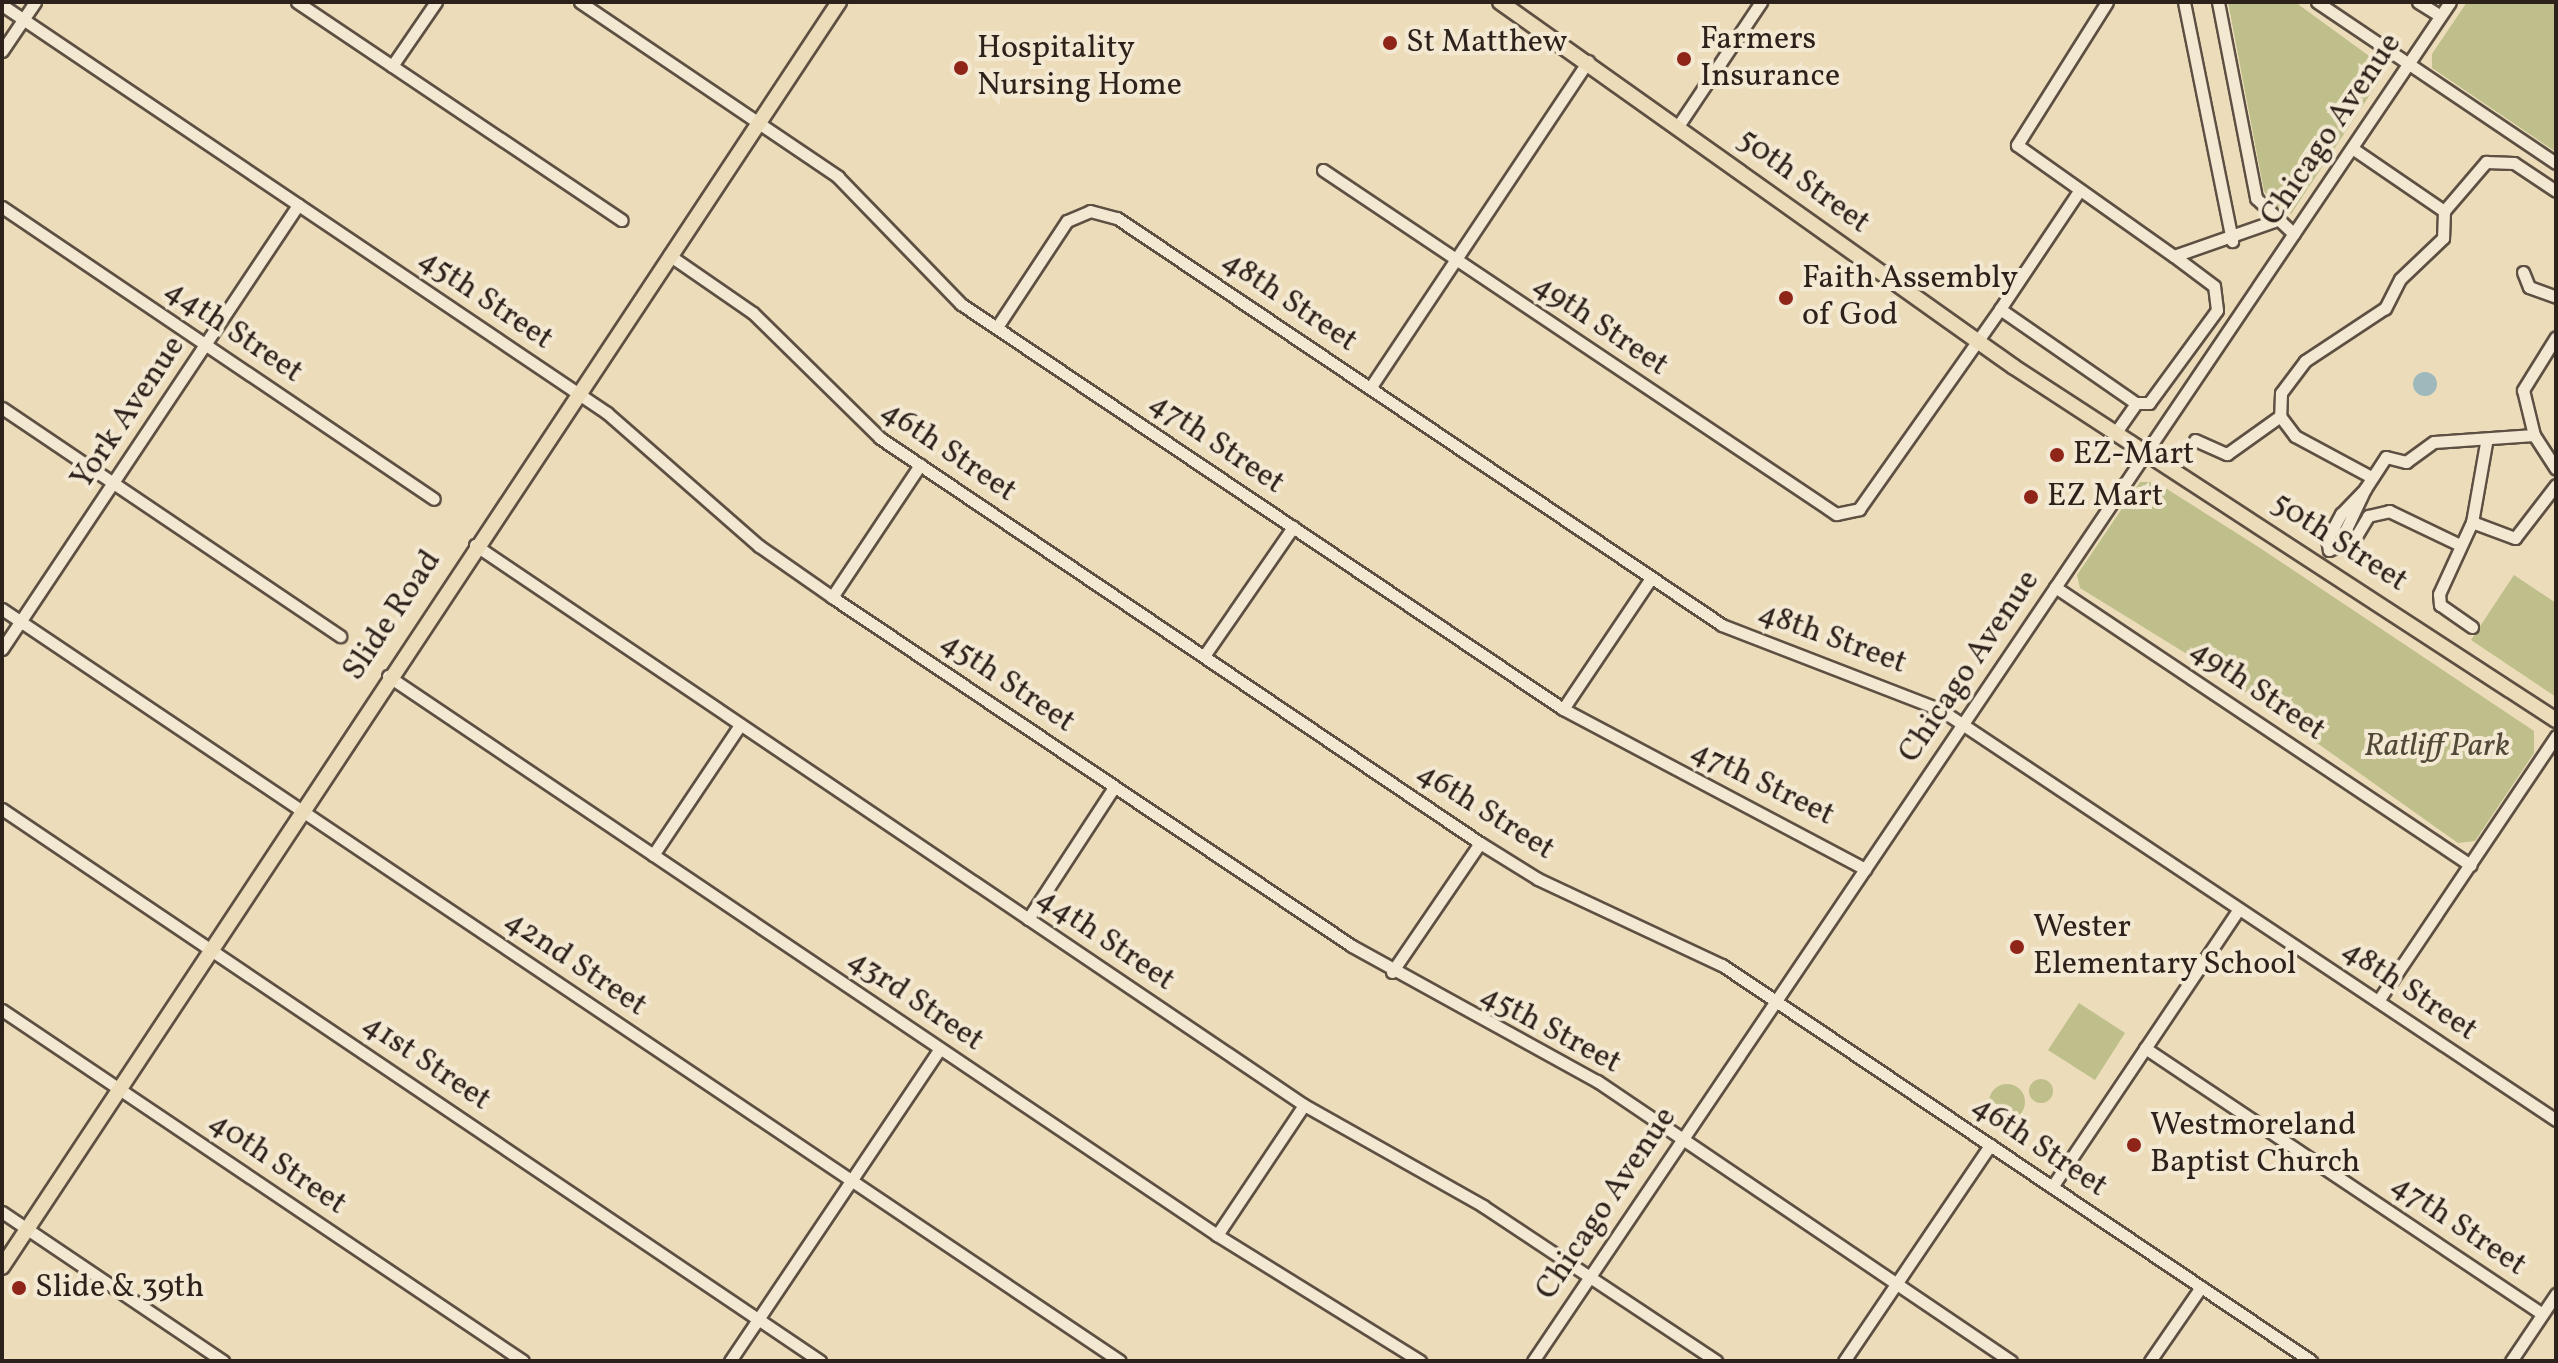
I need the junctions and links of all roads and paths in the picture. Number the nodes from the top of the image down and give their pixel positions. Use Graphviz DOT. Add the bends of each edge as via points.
graph roads {
  1 [pos="35,2"];
  2 [pos="297,2"];
  3 [pos="436,2"];
  4 [pos="580,2"];
  5 [pos="839,2"];
  6 [pos="1500,2"];
  7 [pos="1761,2"];
  8 [pos="2107,2"];
  9 [pos="2184,2"];
  10 [pos="2218,2"];
  11 [pos="2317,2"];
  12 [pos="2418,2"];
  13 [pos="2446,3"];
  14 [pos="2,5"];
  15 [pos="2440,16"];
  16 [pos="23,20"];
  17 [pos="2,51"];
  18 [pos="1588,61"];
  19 [pos="2408,64"];
  20 [pos="392,66"];
  21 [pos="758,123"];
  22 [pos="1678,126"];
  23 [pos="2526,143"];
  24 [pos="2352,148"];
  25 [pos="2514,163"];
  26 [pos="2556,163"];
  27 [pos="1323,170"];
  28 [pos="2079,191"];
  29 [pos="2556,191"];
  30 [pos="298,205"];
  31 [pos="2,207"];
  32 [pos="2444,211"];
  33 [pos="621,220"];
  34 [pos="2274,221"];
  35 [pos="2294,234"];
  36 [pos="2232,241"];
  37 [pos="669,255"];
  38 [pos="2174,256"];
  39 [pos="1455,260"];
  40 [pos="2523,272"];
  41 [pos="2556,297"];
  42 [pos="2000,309"];
  43 [pos="997,327"];
  44 [pos="2556,337"];
  45 [pos="1976,340"];
  46 [pos="206,345"];
  47 [pos="1370,388"];
  48 [pos="576,392"];
  49 [pos="2136,403"];
  50 [pos="2,408"];
  51 [pos="2280,416"];
  52 [pos="2116,432"];
  53 [pos="2534,435"];
  54 [pos="2195,440"];
  55 [pos="2486,443"];
  56 [pos="2147,452"];
  57 [pos="920,465"];
  58 [pos="2556,469"];
  59 [pos="2371,477"];
  60 [pos="113,483"];
  61 [pos="2556,485"];
  62 [pos="2365,489"];
  63 [pos="434,499"];
  64 [pos="2472,522"];
  65 [pos="1293,527"];
  66 [pos="2355,538"];
  67 [pos="475,545"];
  68 [pos="2460,545"];
  69 [pos="1651,578"];
  70 [pos="2055,587"];
  71 [pos="832,597"];
  72 [pos="2,609"];
  73 [pos="20,622"];
  74 [pos="2472,627"];
  75 [pos="340,636"];
  76 [pos="2,649"];
  77 [pos="1204,656"];
  78 [pos="387,675"];
  79 [pos="1563,709"];
  80 [pos="2556,720"];
  81 [pos="1963,724"];
  82 [pos="740,725"];
  83 [pos="2556,736"];
  84 [pos="1114,787"];
  85 [pos="2,809"];
  86 [pos="302,812"];
  87 [pos="1480,843"];
  88 [pos="653,855"];
  89 [pos="2470,865"];
  90 [pos="1865,869"];
  91 [pos="2239,909"];
  92 [pos="1028,919"];
  93 [pos="213,951"];
  94 [pos="1392,972"];
  95 [pos="1776,1000"];
  96 [pos="2378,1001"];
  97 [pos="2,1010"];
  98 [pos="2145,1048"];
  99 [pos="940,1049"];
  100 [pos="120,1090"];
  101 [pos="1304,1105"];
  102 [pos="2556,1120"];
  103 [pos="1682,1139"];
  104 [pos="1990,1145"];
  105 [pos="852,1180"];
  106 [pos="2052,1187"];
  107 [pos="2,1212"];
  108 [pos="27,1229"];
  109 [pos="1217,1235"];
  110 [pos="2,1267"];
  111 [pos="1590,1276"];
  112 [pos="1897,1284"];
  113 [pos="2201,1287"];
  114 [pos="2556,1294"];
  115 [pos="2542,1314"];
  116 [pos="758,1320"];
  117 [pos="223,1361"];
  118 [pos="523,1361"];
  119 [pos="730,1361"];
  120 [pos="820,1361"];
  121 [pos="1120,1361"];
  122 [pos="1420,1361"];
  123 [pos="1533,1361"];
  124 [pos="1716,1361"];
  125 [pos="1844,1361"];
  126 [pos="2011,1361"];
  127 [pos="2150,1361"];
  128 [pos="2311,1361"];
  129 [pos="2511,1361"];
  1 -- 16 [label="street"];
  2 -- 20 [label="street"];
  3 -- 20 [label="street"];
  4 -- 21 [label="street, 47th Street"];
  5 -- 21 [label="main road, Slide Road"];
  6 -- 18 [label="main road, 50th Street"];
  7 -- 22 [label="street"];
  8 -- 28 [label="street" via="2018,136 2025,154"];
  9 -- 36 [label="street"];
  10 -- 34 [label="street" via="2256,198"];
  11 -- 19 [label="street"];
  12 -- 15 [label="street"];
  13 -- 15 [label="street, Chicago Avenue"];
  14 -- 16 [label="street, 45th Street"];
  15 -- 19 [label="street, Chicago Avenue"];
  16 -- 17 [label="street"];
  16 -- 30 [label="street, 45th Street"];
  18 -- 22 [label="main road, 50th Street"];
  18 -- 39 [label="street"];
  19 -- 23 [label="street"];
  19 -- 24 [label="street, Chicago Avenue"];
  20 -- 33 [label="street"];
  21 -- 37 [label="main road, Slide Road"];
  21 -- 43 [label="street, 47th Street" via="838,177 940,286"];
  22 -- 45 [label="main road, 50th Street"];
  23 -- 25 [label="street"];
  23 -- 26 [label="street"];
  24 -- 32 [label="street"];
  24 -- 35 [label="street, Chicago Avenue"];
  25 -- 29 [label="street"];
  25 -- 32 [label="street" via="2486,162"];
  27 -- 39 [label="street, 49th Street"];
  28 -- 38 [label="street"];
  28 -- 42 [label="street"];
  30 -- 46 [label="street, York Avenue"];
  30 -- 48 [label="street, 45th Street"];
  31 -- 46 [label="street, 44th Street"];
  32 -- 51 [label="street" via="2443,238 2400,279 2385,308 2287,376"];
  34 -- 35 [label="street"];
  34 -- 36 [label="street"];
  35 -- 56 [label="street, Chicago Avenue"];
  36 -- 38 [label="street"];
  37 -- 48 [label="main road, Slide Road"];
  37 -- 57 [label="street, 46th Street" via="753,313 855,420"];
  38 -- 49 [label="street" via="2214,286 2217,310 2149,403"];
  39 -- 45 [label="street, 49th Street" via="1828,509 1852,512"];
  39 -- 47 [label="street"];
  40 -- 41 [label="street" via="2529,287"];
  42 -- 45 [label="street"];
  42 -- 49 [label="street"];
  43 -- 47 [label="street, 48th Street" via="1067,221 1090,211 1117,218"];
  43 -- 65 [label="street, 47th Street"];
  44 -- 53 [label="street" via="2523,390"];
  45 -- 52 [label="main road, 50th Street"];
  46 -- 60 [label="street, York Avenue"];
  46 -- 63 [label="street, 44th Street"];
  47 -- 69 [label="street, 48th Street"];
  48 -- 67 [label="main road, Slide Road"];
  48 -- 71 [label="street, 45th Street" via="759,546"];
  49 -- 52 [label="street"];
  50 -- 60 [label="street"];
  51 -- 54 [label="street" via="2227,454"];
  51 -- 59 [label="street" via="2315,450"];
  52 -- 56 [label="main road, 50th Street"];
  53 -- 55 [label="street"];
  53 -- 58 [label="street"];
  55 -- 59 [label="street" via="2434,442 2411,460 2386,457"];
  55 -- 64 [label="street"];
  56 -- 70 [label="street, Chicago Avenue"];
  56 -- 80 [label="main road, 50th Street"];
  57 -- 71 [label="street"];
  57 -- 77 [label="street, 46th Street"];
  59 -- 62 [label="street"];
  60 -- 73 [label="street, York Avenue"];
  60 -- 75 [label="street"];
  61 -- 64 [label="street" via="2515,538"];
  62 -- 62 [label="street" via="2341,514 2327,540 2329,550 2338,546"];
  64 -- 68 [label="street"];
  65 -- 77 [label="street"];
  65 -- 79 [label="street, 47th Street"];
  66 -- 68 [label="street" via="2368,516 2389,511"];
  67 -- 78 [label="main road, Slide Road"];
  67 -- 82 [label="street, 44th Street"];
  68 -- 74 [label="street" via="2439,594 2440,605"];
  69 -- 79 [label="street"];
  69 -- 81 [label="street, 48th Street" via="1743,637 1921,698"];
  70 -- 81 [label="street, Chicago Avenue"];
  70 -- 89 [label="street, 49th Street"];
  71 -- 84 [label="street, 45th Street"];
  72 -- 73 [label="street, 42nd Street"];
  73 -- 76 [label="street, York Avenue"];
  73 -- 86 [label="street, 42nd Street"];
  77 -- 87 [label="street, 46th Street"];
  78 -- 86 [label="main road, Slide Road"];
  78 -- 88 [label="street, 43rd Street"];
  79 -- 90 [label="street, 47th Street"];
  81 -- 90 [label="street, Chicago Avenue"];
  81 -- 91 [label="street, 48th Street"];
  82 -- 88 [label="street"];
  82 -- 92 [label="street, 44th Street"];
  83 -- 89 [label="street"];
  84 -- 92 [label="street"];
  84 -- 94 [label="street, 45th Street"];
  85 -- 93 [label="street, 41st Street"];
  86 -- 93 [label="main road, Slide Road"];
  86 -- 105 [label="street, 42nd Street"];
  87 -- 94 [label="street"];
  87 -- 95 [label="street, 46th Street" via="1538,879 1722,965"];
  88 -- 99 [label="street, 43rd Street"];
  89 -- 96 [label="street"];
  90 -- 95 [label="street, Chicago Avenue"];
  91 -- 96 [label="street, 48th Street"];
  91 -- 98 [label="street"];
  92 -- 101 [label="street, 44th Street"];
  93 -- 100 [label="main road, Slide Road"];
  93 -- 116 [label="street, 41st Street"];
  94 -- 103 [label="street, 45th Street" via="1597,1081"];
  95 -- 103 [label="street, Chicago Avenue"];
  95 -- 104 [label="street, 46th Street"];
  96 -- 102 [label="street, 48th Street"];
  97 -- 100 [label="street, 40th Street"];
  98 -- 106 [label="street"];
  98 -- 115 [label="street, 47th Street"];
  99 -- 105 [label="street"];
  99 -- 109 [label="street, 43rd Street"];
  100 -- 108 [label="main road, Slide Road"];
  100 -- 118 [label="street, 40th Street"];
  101 -- 109 [label="street"];
  101 -- 111 [label="street, 44th Street"];
  103 -- 111 [label="street, Chicago Avenue"];
  103 -- 112 [label="street, 45th Street"];
  104 -- 106 [label="street, 46th Street"];
  104 -- 112 [label="street"];
  105 -- 116 [label="street"];
  105 -- 121 [label="street, 42nd Street"];
  106 -- 113 [label="street, 46th Street"];
  107 -- 108 [label="street"];
  108 -- 110 [label="main road, Slide Road"];
  108 -- 117 [label="street"];
  109 -- 122 [label="street, 43rd Street"];
  111 -- 123 [label="street, Chicago Avenue"];
  111 -- 124 [label="street, 44th Street"];
  112 -- 125 [label="street"];
  112 -- 126 [label="street, 45th Street"];
  113 -- 127 [label="street"];
  113 -- 128 [label="street, 46th Street"];
  114 -- 115 [label="street"];
  115 -- 129 [label="street"];
  116 -- 119 [label="street"];
  116 -- 120 [label="street, 41st Street"];
}
